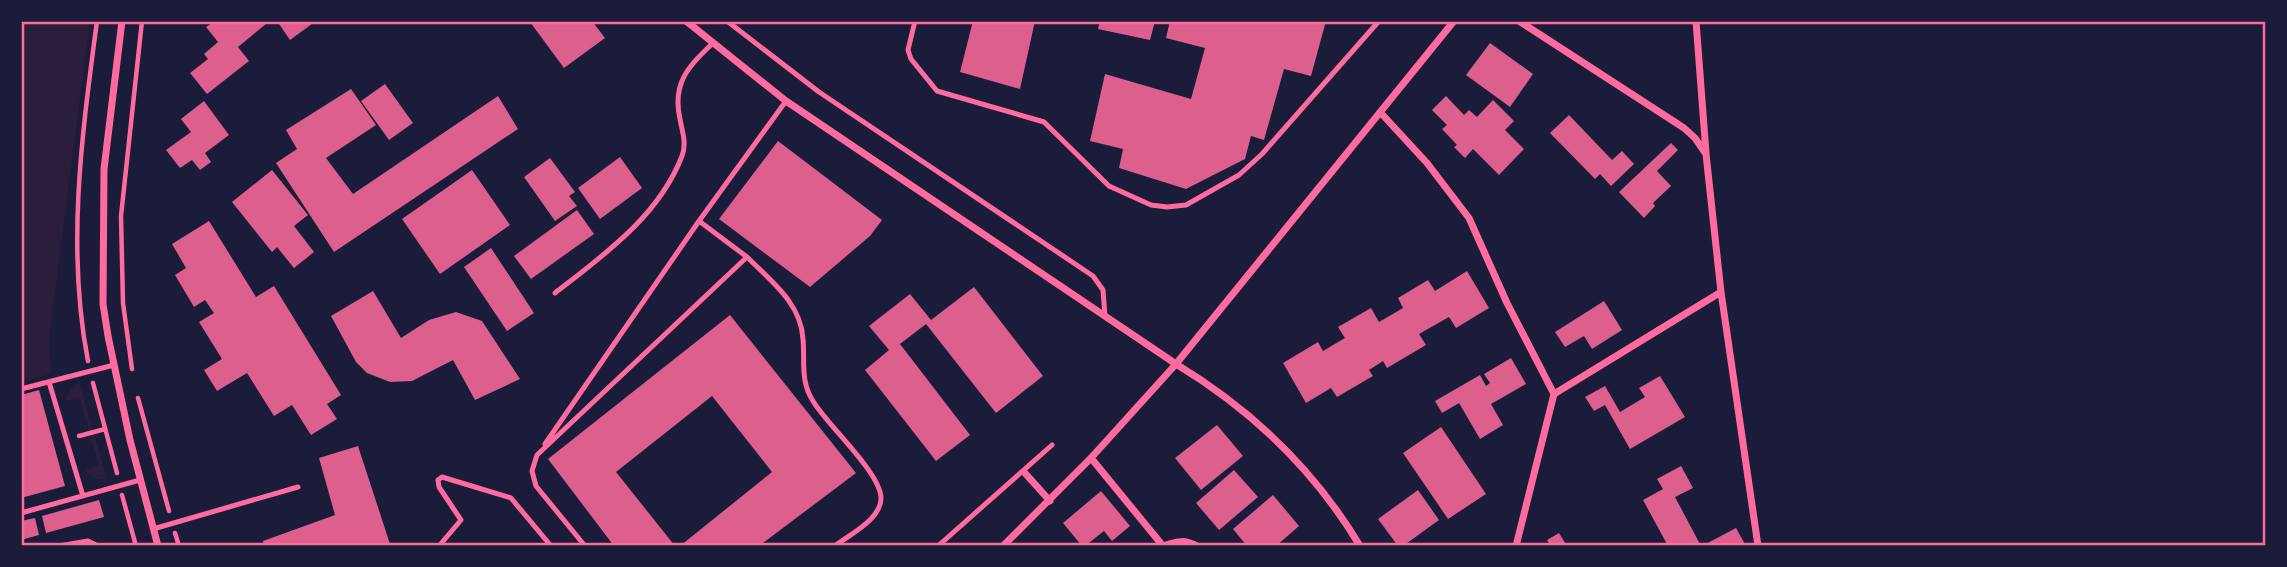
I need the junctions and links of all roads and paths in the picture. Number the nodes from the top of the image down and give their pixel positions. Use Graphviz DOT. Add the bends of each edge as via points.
graph roads {
  1 [pos="122,21"];
  2 [pos="142,21"];
  3 [pos="686,21"];
  4 [pos="727,21"];
  5 [pos="915,21"];
  6 [pos="1380,21"];
  7 [pos="1454,21"];
  8 [pos="1519,21"];
  9 [pos="1696,21"];
  10 [pos="712,44"];
  11 [pos="786,102"];
  12 [pos="1380,112"];
  13 [pos="1706,154"];
  14 [pos="699,221"];
  15 [pos="747,257"];
  16 [pos="1721,292"];
  17 [pos="555,293"];
  18 [pos="1105,316"];
  19 [pos="1176,364"];
  20 [pos="114,365"];
  21 [pos="134,380"];
  22 [pos="49,382"];
  23 [pos="21,389"];
  24 [pos="136,390"];
  25 [pos="1554,394"];
  26 [pos="105,429"];
  27 [pos="66,440"];
  28 [pos="1052,445"];
  29 [pos="537,455"];
  30 [pos="1091,458"];
  31 [pos="1024,472"];
  32 [pos="141,480"];
  33 [pos="298,486"];
  34 [pos="83,496"];
  35 [pos="1050,501"];
  36 [pos="21,513"];
  37 [pos="173,524"];
  38 [pos="153,529"];
  39 [pos="59,546"];
  40 [pos="98,546"];
  41 [pos="158,546"];
  42 [pos="179,546"];
  43 [pos="439,546"];
  44 [pos="551,546"];
  45 [pos="585,546"];
  46 [pos="835,546"];
  47 [pos="938,546"];
  48 [pos="1003,546"];
  49 [pos="1163,546"];
  50 [pos="1199,546"];
  51 [pos="1360,546"];
  52 [pos="1516,546"];
  53 [pos="1758,546"];
  1 -- 20 [label="street" via="103,194 103,304"];
  2 -- 21 [label="path" via="121,216 123,303"];
  3 -- 10 [label="street"];
  4 -- 18 [label="lane" via="819,92 1093,276 1103,290"];
  5 -- 6 [label="lane" via="908,50 937,91 1044,122 1110,186 1151,205 1167,207 1186,205 1239,175"];
  7 -- 12 [label="street"];
  8 -- 13 [label="street" via="1684,128"];
  9 -- 13 [label="street"];
  10 -- 11 [label="street"];
  10 -- 17 [label="lane" via="685,73 678,104 685,147 654,206 616,245"];
  11 -- 14 [label="lane"];
  11 -- 18 [label="street"];
  12 -- 19 [label="street"];
  12 -- 25 [label="street" via="1469,218"];
  13 -- 16 [label="street"];
  14 -- 15 [label="lane"];
  14 -- 29 [label="lane"];
  15 -- 29 [label="lane"];
  15 -- 46 [label="lane" via="794,307 803,339 802,370 813,401 879,489 875,516"];
  16 -- 25 [label="street"];
  16 -- 53 [label="street"];
  18 -- 19 [label="street"];
  19 -- 30 [label="street"];
  19 -- 51 [label="street" via="1220,392 1277,440 1306,470"];
  20 -- 22 [label="lane"];
  20 -- 32 [label="street"];
  22 -- 23 [label="lane"];
  22 -- 27 [label="lane"];
  24 -- 37 [label="path"];
  25 -- 52 [label="street"];
  26 -- 27 [label="path"];
  27 -- 34 [label="lane"];
  28 -- 31 [label="lane"];
  29 -- 45 [label="lane" via="532,471 536,486"];
  30 -- 35 [label="street"];
  30 -- 49 [label="street"];
  31 -- 35 [label="street"];
  31 -- 47 [label="lane"];
  32 -- 34 [label="lane"];
  32 -- 38 [label="street"];
  33 -- 37 [label="lane"];
  34 -- 36 [label="lane"];
  35 -- 48 [label="street"];
  37 -- 38 [label="lane"];
  37 -- 42 [label="path"];
  38 -- 41 [label="street"];
  39 -- 40 [label="lane" via="88,541"];
  43 -- 44 [label="lane" via="461,520 439,487 442,477 511,498"];
  49 -- 50 [label="lane" via="1179,540"];
}
